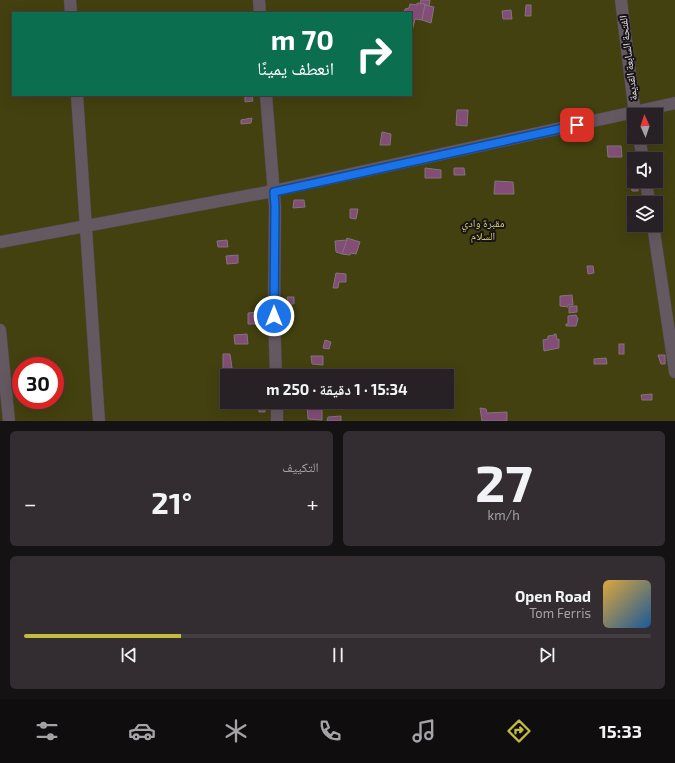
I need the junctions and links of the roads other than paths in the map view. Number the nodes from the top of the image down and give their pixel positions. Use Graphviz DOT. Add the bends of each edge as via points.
graph roads {
  1 [pos="70,0"];
  2 [pos="259,0"];
  3 [pos="621,0"];
  4 [pos="71,12"];
  5 [pos="260,12"];
  6 [pos="77,96"];
  7 [pos="266,96"];
  8 [pos="675,103"];
  9 [pos="634,108"];
  10 [pos="657,108"];
  11 [pos="627,116"];
  12 [pos="274,192"];
  13 [pos="86,226"];
  14 [pos="654,232"];
  15 [pos="0,242"];
  16 [pos="0,330"];
  17 [pos="276,369"];
  18 [pos="675,372"];
  19 [pos="277,409"];
  20 [pos="9,421"];
  21 [pos="100,421"];
  22 [pos="277,421"];
  1 -- 4 [label="street"];
  2 -- 5 [label="street"];
  3 -- 9 [label="street, الفتحة السابعة القديمة"];
  6 -- 13 [label="street"];
  7 -- 12 [label="street"];
  8 -- 10 [label="street"];
  11 -- 12 [label="street"];
  12 -- 13 [label="street"];
  12 -- 17 [label="street"];
  13 -- 15 [label="street"];
  13 -- 21 [label="street"];
  14 -- 18 [label="street"];
  16 -- 20 [label="street"];
  19 -- 22 [label="street"];
}
